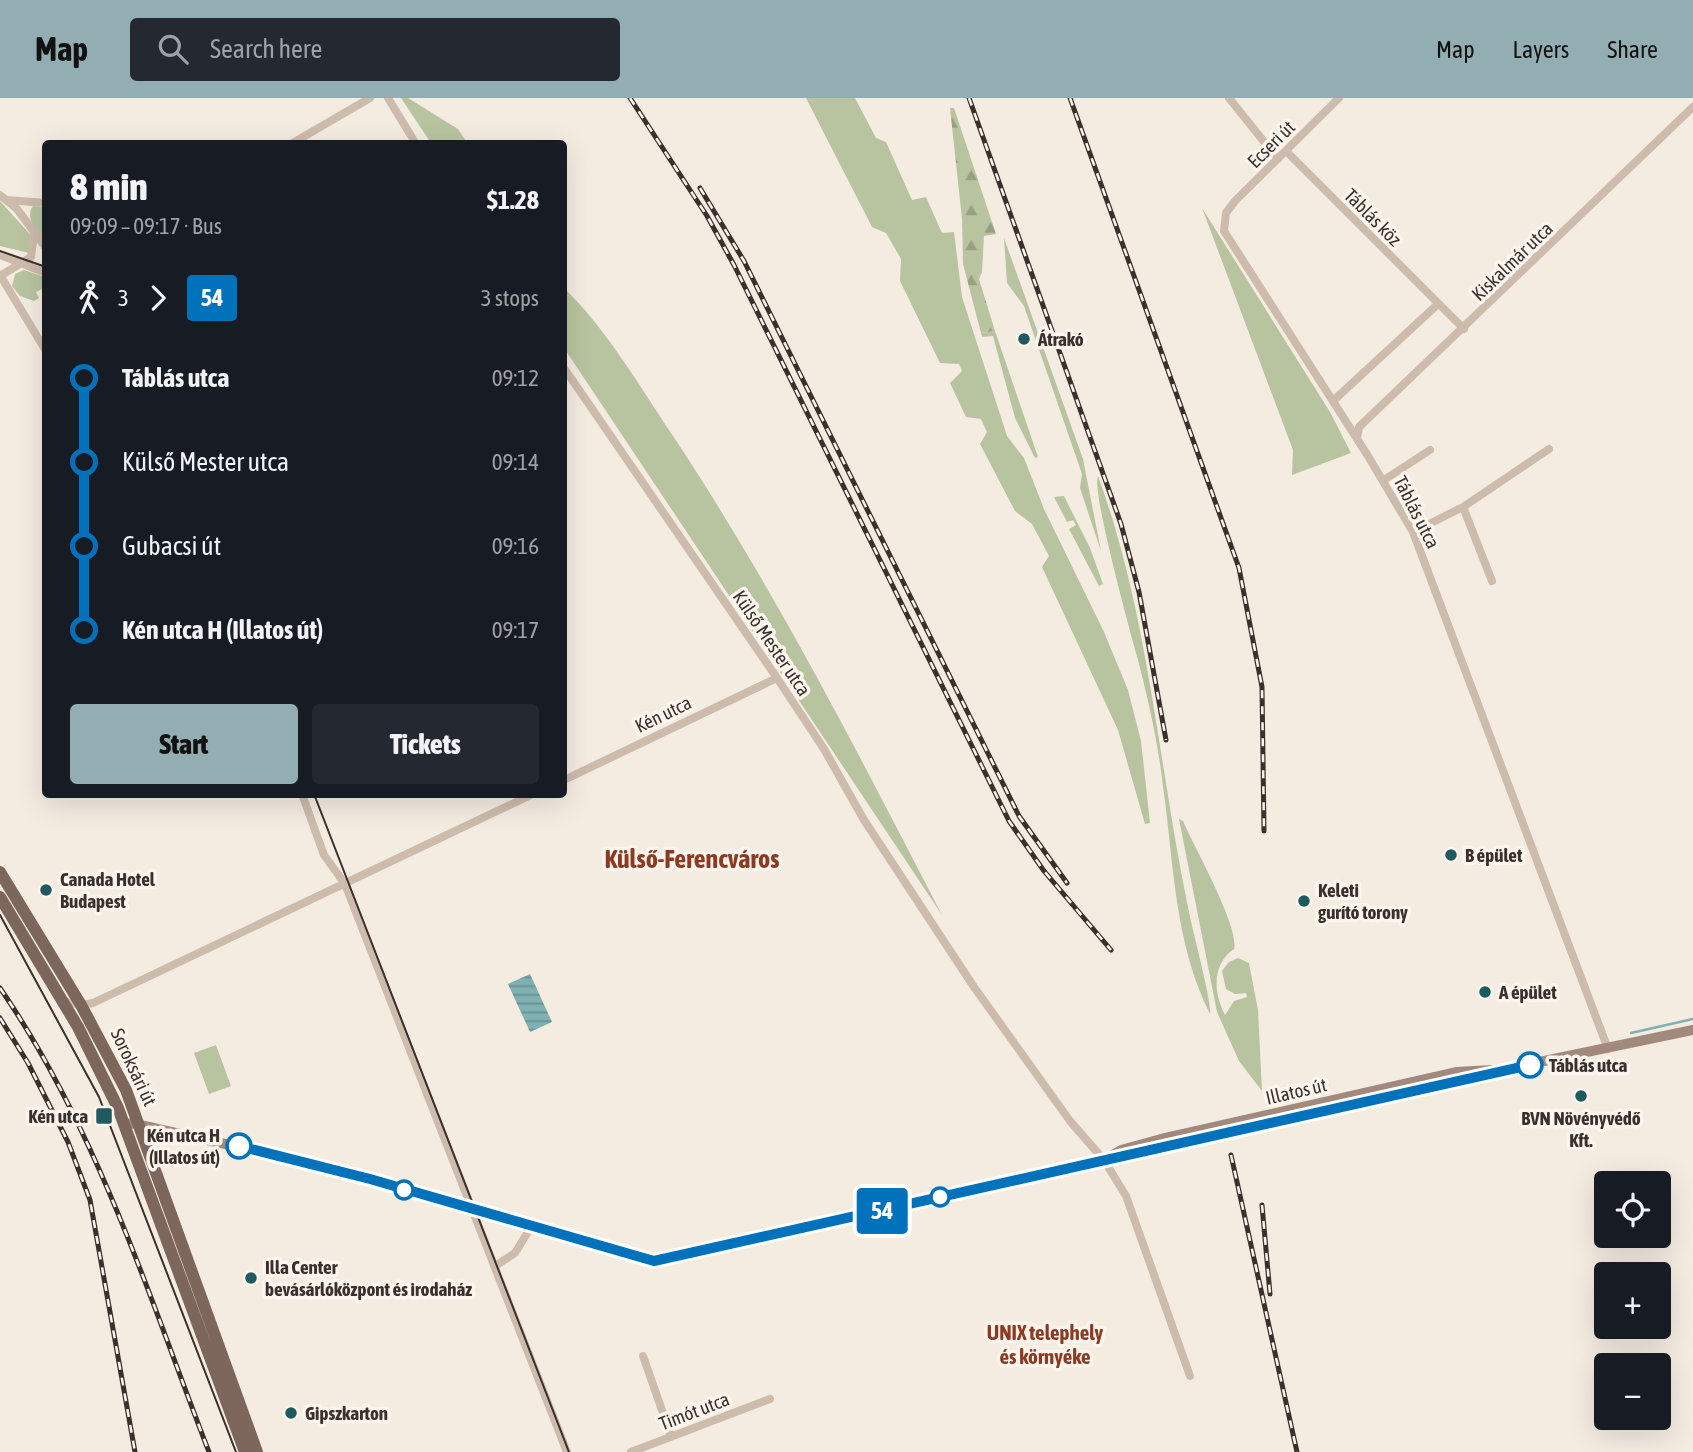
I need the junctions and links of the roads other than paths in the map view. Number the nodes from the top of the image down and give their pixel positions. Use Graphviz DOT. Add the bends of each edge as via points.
graph roads {
  1 [pos="370,98"];
  2 [pos="388,98"];
  3 [pos="1229,98"];
  4 [pos="1339,98"];
  5 [pos="1693,107"];
  6 [pos="298,140"];
  7 [pos="414,140"];
  8 [pos="1286,151"];
  9 [pos="1278,159"];
  10 [pos="4,197"];
  11 [pos="33,201"];
  12 [pos="42,202"];
  13 [pos="1226,213"];
  14 [pos="24,219"];
  15 [pos="34,231"];
  16 [pos="42,242"];
  17 [pos="0,255"];
  18 [pos="24,263"];
  19 [pos="42,271"];
  20 [pos="0,276"];
  21 [pos="1438,304"];
  22 [pos="1465,329"];
  23 [pos="42,344"];
  24 [pos="567,372"];
  25 [pos="1333,401"];
  26 [pos="1357,438"];
  27 [pos="1549,449"];
  28 [pos="1430,450"];
  29 [pos="1384,480"];
  30 [pos="1463,507"];
  31 [pos="1413,532"];
  32 [pos="1492,581"];
  33 [pos="777,678"];
  34 [pos="567,779"];
  35 [pos="303,798"];
  36 [pos="525,798"];
  37 [pos="0,872"];
  38 [pos="345,884"];
  39 [pos="0,897"];
  40 [pos="63,1001"];
  41 [pos="81,1005"];
  42 [pos="78,1027"];
  43 [pos="1693,1030"];
  44 [pos="1608,1049"];
  45 [pos="118,1108"];
  46 [pos="144,1127"];
  47 [pos="131,1143"];
  48 [pos="1104,1160"];
  49 [pos="474,1211"];
  50 [pos="531,1227"];
  51 [pos="495,1266"];
  52 [pos="643,1356"];
  53 [pos="1190,1376"];
  54 [pos="769,1399"];
  55 [pos="671,1436"];
  56 [pos="245,1452"];
  57 [pos="257,1452"];
  58 [pos="567,1452"];
  59 [pos="631,1452"];
  1 -- 6 [label="street"];
  2 -- 7 [label="street"];
  3 -- 9 [label="street"];
  4 -- 8 [label="street, Ecseri út"];
  5 -- 22 [label="street, Kiskalmár utca"];
  8 -- 9 [label="street, Ecseri út"];
  8 -- 21 [label="street, Táblás köz"];
  9 -- 13 [label="street, Ecseri út"];
  10 -- 11 [label="street"];
  10 -- 14 [label="street"];
  11 -- 12 [label="street"];
  11 -- 14 [label="street"];
  13 -- 25 [label="street, Táblás utca" via="1226,238"];
  14 -- 15 [label="street"];
  15 -- 16 [label="street"];
  15 -- 18 [label="street" via="34,249"];
  17 -- 18 [label="street"];
  18 -- 19 [label="street"];
  18 -- 20 [label="street"];
  20 -- 23 [label="street"];
  21 -- 22 [label="street, Táblás köz"];
  21 -- 25 [label="street"];
  22 -- 26 [label="street, Kiskalmár utca" via="1359,427"];
  24 -- 33 [label="street, Külső Mester utca"];
  25 -- 26 [label="street, Táblás utca"];
  26 -- 29 [label="street, Táblás utca"];
  27 -- 30 [label="street"];
  28 -- 29 [label="street"];
  29 -- 31 [label="street, Táblás utca"];
  30 -- 31 [label="street"];
  30 -- 32 [label="street"];
  31 -- 44 [label="street, Táblás utca"];
  33 -- 34 [label="street, Kén utca"];
  33 -- 48 [label="street, Külső Mester utca" via="974,987 1070,1121"];
  35 -- 38 [label="street" via="324,855"];
  36 -- 38 [label="street"];
  37 -- 41 [label="main road, Soroksári út"];
  38 -- 41 [label="street"];
  38 -- 49 [label="street"];
  39 -- 40 [label="main road, Soroksári út"];
  40 -- 41 [label="street"];
  40 -- 42 [label="main road, Soroksári út"];
  41 -- 42 [label="street"];
  41 -- 46 [label="main road, Soroksári út"];
  42 -- 45 [label="main road, Soroksári út"];
  43 -- 44 [label="street, Illatos út"];
  44 -- 48 [label="street, Illatos út"];
  45 -- 46 [label="street, Illatos út" via="126,1120"];
  45 -- 47 [label="main road, Soroksári út"];
  46 -- 47 [label="street"];
  46 -- 49 [label="street, Illatos út" via="319,1165"];
  46 -- 57 [label="main road, Soroksári út"];
  47 -- 56 [label="main road, Soroksári út"];
  48 -- 50 [label="street, Illatos út" via="665,1260 642,1259"];
  48 -- 53 [label="street, Külső Mester utca" via="1126,1196"];
  49 -- 50 [label="street, Illatos út"];
  49 -- 51 [label="street"];
  50 -- 51 [label="street" via="515,1253"];
  51 -- 58 [label="street"];
  52 -- 55 [label="street"];
  54 -- 55 [label="street, Timót utca"];
  55 -- 59 [label="street, Timót utca"];
}
